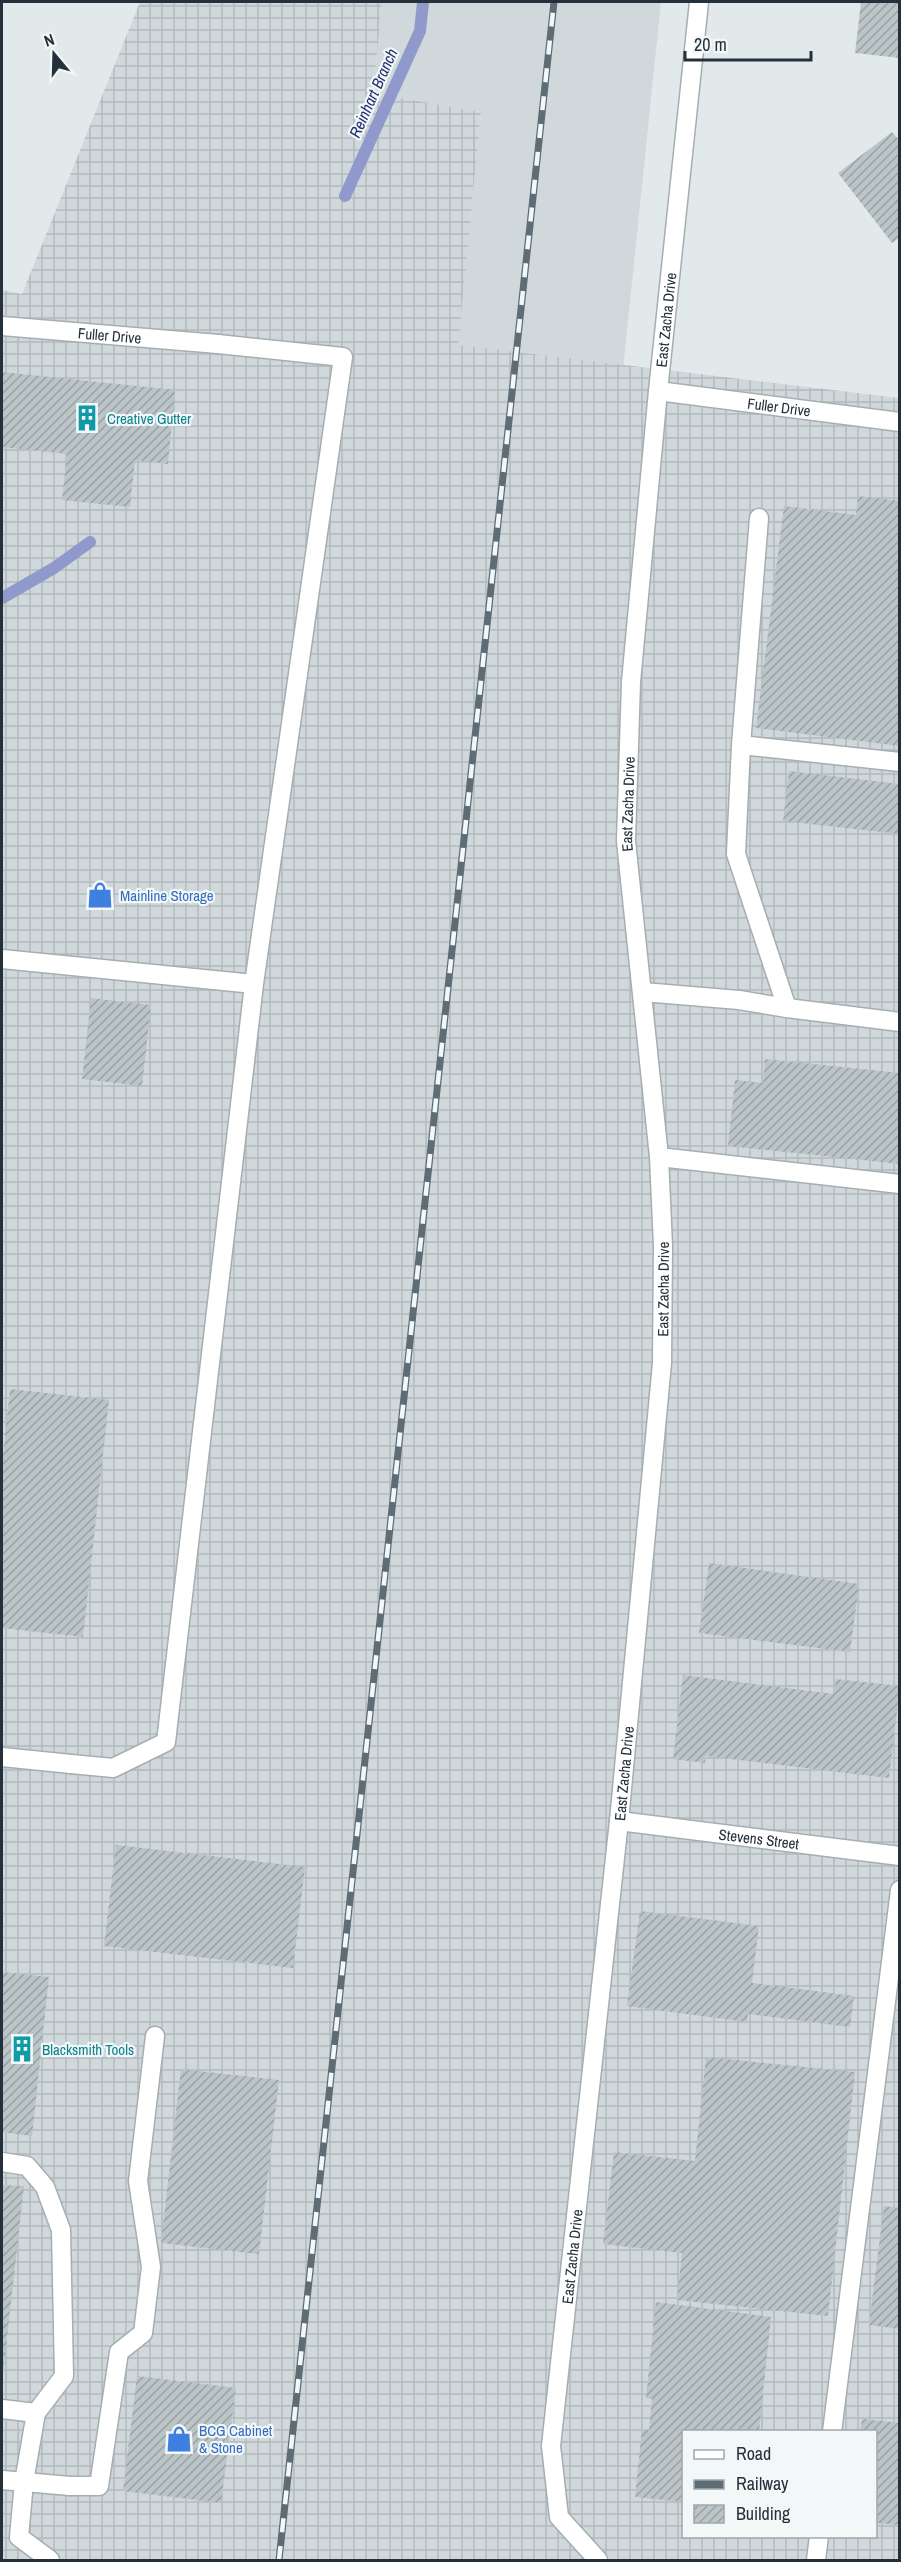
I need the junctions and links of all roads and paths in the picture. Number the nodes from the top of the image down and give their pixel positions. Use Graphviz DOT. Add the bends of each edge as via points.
graph roads {
  1 [pos="699,2"];
  2 [pos="2,326"];
  3 [pos="658,392"];
  4 [pos="900,422"];
  5 [pos="759,518"];
  6 [pos="741,745"];
  7 [pos="900,762"];
  8 [pos="2,959"];
  9 [pos="254,984"];
  10 [pos="643,992"];
  11 [pos="787,1008"];
  12 [pos="900,1022"];
  13 [pos="659,1157"];
  14 [pos="900,1184"];
  15 [pos="2,1757"];
  16 [pos="619,1821"];
  17 [pos="900,1856"];
  18 [pos="900,1890"];
  19 [pos="155,2036"];
  20 [pos="2,2162"];
  21 [pos="2,2409"];
  22 [pos="36,2413"];
  23 [pos="832,2430"];
  24 [pos="2,2480"];
  25 [pos="24,2482"];
  26 [pos="819,2538"];
  27 [pos="50,2560"];
  28 [pos="598,2560"];
  29 [pos="816,2560"];
  1 -- 3 [label="street, East Zacha Drive"];
  2 -- 9 [label="street, Fuller Drive" via="343,357"];
  3 -- 4 [label="street, Fuller Drive"];
  3 -- 10 [label="street, East Zacha Drive" via="631,682 626,841"];
  5 -- 6 [label="street"];
  6 -- 7 [label="street"];
  6 -- 11 [label="street" via="736,854"];
  8 -- 9 [label="street"];
  9 -- 15 [label="street" via="166,1742 113,1768"];
  10 -- 11 [label="street"];
  10 -- 13 [label="street, East Zacha Drive"];
  11 -- 12 [label="street"];
  13 -- 14 [label="street"];
  13 -- 16 [label="street, East Zacha Drive" via="662,1363"];
  16 -- 17 [label="street, Stevens Street"];
  16 -- 28 [label="street, East Zacha Drive" via="550,2446 559,2517"];
  18 -- 23 [label="street"];
  19 -- 25 [label="street" via="138,2181 151,2267 143,2333 119,2352 99,2486"];
  20 -- 22 [label="street" via="27,2166 45,2187 62,2230 64,2376"];
  21 -- 22 [label="street"];
  22 -- 25 [label="street"];
  24 -- 25 [label="street"];
  25 -- 27 [label="street" via="19,2537"];
  26 -- 29 [label="street"];
}
